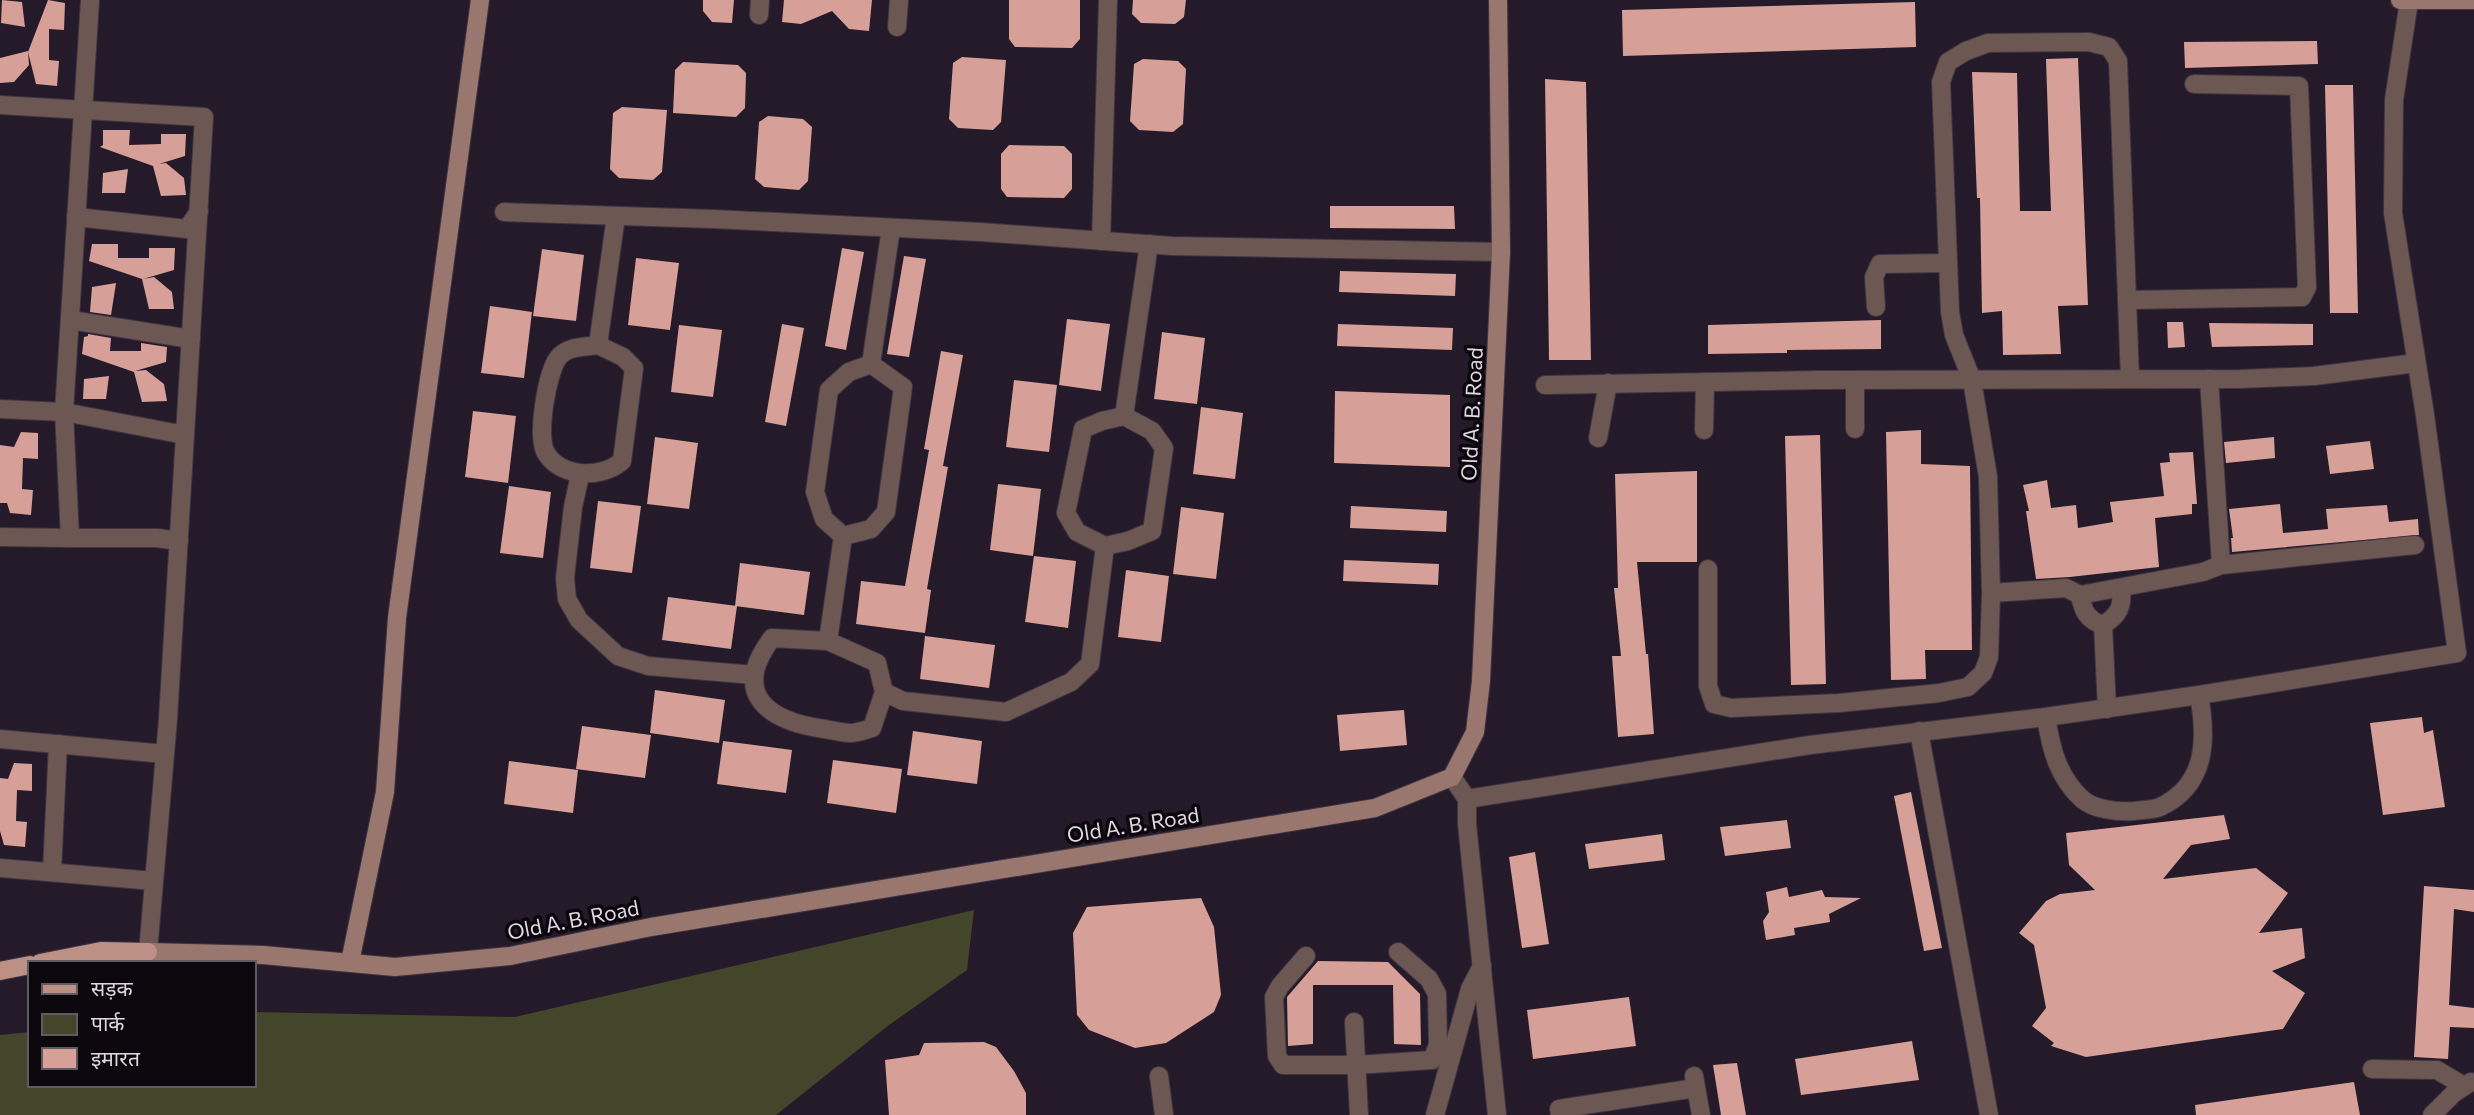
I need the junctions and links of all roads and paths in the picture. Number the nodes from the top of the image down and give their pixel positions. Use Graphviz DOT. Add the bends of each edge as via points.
graph roads {
  1 [pos="90,0"];
  2 [pos="480,0"];
  3 [pos="899,0"];
  4 [pos="1108,0"];
  5 [pos="1498,0"];
  6 [pos="2400,0"];
  7 [pos="2409,0"];
  8 [pos="2474,0"];
  9 [pos="897,27"];
  10 [pos="2194,84"];
  11 [pos="0,105"];
  12 [pos="83,109"];
  13 [pos="199,212"];
  14 [pos="504,212"];
  15 [pos="616,216"];
  16 [pos="76,217"];
  17 [pos="891,228"];
  18 [pos="1101,241"];
  19 [pos="1149,244"];
  20 [pos="1501,252"];
  21 [pos="1948,263"];
  22 [pos="2127,300"];
  23 [pos="1876,307"];
  24 [pos="70,320"];
  25 [pos="191,339"];
  26 [pos="598,345"];
  27 [pos="2416,363"];
  28 [pos="871,364"];
  29 [pos="2130,379"];
  30 [pos="2209,379"];
  31 [pos="1855,380"];
  32 [pos="1972,380"];
  33 [pos="1705,382"];
  34 [pos="1608,383"];
  35 [pos="1545,385"];
  36 [pos="0,409"];
  37 [pos="64,412"];
  38 [pos="1124,416"];
  39 [pos="1855,429"];
  40 [pos="1704,430"];
  41 [pos="185,435"];
  42 [pos="1598,438"];
  43 [pos="580,475"];
  44 [pos="843,536"];
  45 [pos="0,537"];
  46 [pos="70,538"];
  47 [pos="179,541"];
  48 [pos="2415,545"];
  49 [pos="1105,546"];
  50 [pos="2221,565"];
  51 [pos="1708,569"];
  52 [pos="2121,589"];
  53 [pos="1991,593"];
  54 [pos="2080,595"];
  55 [pos="2103,625"];
  56 [pos="828,641"];
  57 [pos="2465,652"];
  58 [pos="754,675"];
  59 [pos="884,692"];
  60 [pos="2199,695"];
  61 [pos="2107,709"];
  62 [pos="2046,717"];
  63 [pos="1919,731"];
  64 [pos="0,739"];
  65 [pos="58,744"];
  66 [pos="165,754"];
  67 [pos="1452,777"];
  68 [pos="1467,799"];
  69 [pos="0,868"];
  70 [pos="51,872"];
  71 [pos="154,881"];
  72 [pos="148,952"];
  73 [pos="1398,953"];
  74 [pos="1306,956"];
  75 [pos="50,961"];
  76 [pos="350,962"];
  77 [pos="28,965"];
  78 [pos="1482,966"];
  79 [pos="0,971"];
  80 [pos="1354,1022"];
  81 [pos="1356,1065"];
  82 [pos="2372,1069"];
  83 [pos="1159,1076"];
  84 [pos="2469,1083"];
  85 [pos="1164,1115"];
  86 [pos="1359,1115"];
  87 [pos="1435,1115"];
  88 [pos="1497,1115"];
  89 [pos="1560,1115"];
  90 [pos="1701,1115"];
  91 [pos="1989,1115"];
  92 [pos="2432,1115"];
  1 -- 12 [label="street"];
  2 -- 76 [label="street" via="397,618 385,792"];
  3 -- 9 [label="street"];
  4 -- 18 [label="street"];
  5 -- 20 [label="street, Old A. B. Road"];
  6 -- 7 [label="street"];
  7 -- 8 [label="street"];
  7 -- 27 [label="street" via="2393,100 2393,213"];
  10 -- 22 [label="street" via="2300,86 2307,287 2302,297"];
  11 -- 12 [label="street"];
  12 -- 13 [label="street" via="204,117"];
  12 -- 16 [label="street"];
  13 -- 16 [label="street" via="187,229"];
  13 -- 25 [label="street"];
  14 -- 15 [label="street"];
  15 -- 17 [label="street"];
  15 -- 26 [label="street"];
  16 -- 24 [label="street"];
  17 -- 18 [label="street"];
  17 -- 28 [label="street"];
  18 -- 19 [label="street"];
  19 -- 20 [label="street"];
  19 -- 38 [label="street"];
  20 -- 67 [label="street, Old A. B. Road" via="1481,681 1475,732"];
  21 -- 22 [label="street" via="1941,82 1948,62 1988,43 2099,44 2109,47 2118,61"];
  21 -- 23 [label="street" via="1880,264 1874,277"];
  21 -- 32 [label="street" via="1954,335"];
  22 -- 29 [label="street"];
  24 -- 25 [label="street"];
  24 -- 37 [label="street"];
  25 -- 41 [label="street"];
  26 -- 43 [label="street" via="623,357 634,369 622,461"];
  26 -- 43 [label="street" via="572,348 559,357 550,374 543,419 544,451 553,463"];
  27 -- 30 [label="street" via="2314,376"];
  27 -- 57 [label="street"];
  28 -- 44 [label="street" via="849,372 830,390 815,492 824,519"];
  28 -- 44 [label="street" via="903,387 886,512 871,529"];
  29 -- 30 [label="street"];
  29 -- 32 [label="street"];
  30 -- 50 [label="street"];
  31 -- 32 [label="street"];
  31 -- 33 [label="street"];
  31 -- 39 [label="street"];
  32 -- 53 [label="street" via="1988,477"];
  33 -- 34 [label="street"];
  33 -- 40 [label="street"];
  34 -- 35 [label="street"];
  34 -- 42 [label="street"];
  36 -- 37 [label="street"];
  37 -- 41 [label="street"];
  37 -- 46 [label="street"];
  38 -- 49 [label="street" via="1083,429 1066,513 1077,532"];
  38 -- 49 [label="street" via="1152,431 1164,448 1152,531"];
  41 -- 47 [label="street"];
  43 -- 58 [label="street" via="565,578 567,599 579,620 618,656 648,666"];
  44 -- 56 [label="street"];
  45 -- 46 [label="street"];
  46 -- 47 [label="street"];
  47 -- 66 [label="street"];
  48 -- 50 [label="street"];
  49 -- 59 [label="street" via="1090,664 1071,682 1006,712 903,701"];
  50 -- 52 [label="street"];
  51 -- 53 [label="street" via="1708,686 1714,704 1731,708 1852,702 1968,687 1983,673 1989,657"];
  52 -- 54 [label="street"];
  52 -- 55 [label="street" via="2123,602 2117,617"];
  53 -- 54 [label="street" via="2066,589"];
  54 -- 55 [label="street" via="2091,621"];
  55 -- 61 [label="street"];
  56 -- 58 [label="street" via="772,638"];
  56 -- 59 [label="street" via="877,663"];
  57 -- 60 [label="street"];
  58 -- 59 [label="street" via="759,699 774,715 808,727 851,733 872,729"];
  60 -- 61 [label="street"];
  60 -- 62 [label="street" via="2202,758 2186,790 2159,808 2118,812 2085,802 2066,781 2052,752"];
  61 -- 62 [label="street"];
  62 -- 63 [label="street"];
  63 -- 68 [label="street"];
  63 -- 91 [label="street"];
  64 -- 65 [label="street"];
  65 -- 66 [label="street"];
  65 -- 70 [label="street"];
  66 -- 71 [label="street"];
  67 -- 68 [label="street"];
  67 -- 76 [label="street, Old A. B. Road" via="1375,808 651,927 510,956 395,967"];
  68 -- 78 [label="street"];
  69 -- 70 [label="street"];
  70 -- 71 [label="street"];
  71 -- 72 [label="street"];
  72 -- 75 [label="main road, Old A. B. Road" via="101,951"];
  72 -- 76 [label="street, Old A. B. Road"];
  73 -- 81 [label="street" via="1429,979 1437,994 1438,1045 1432,1060"];
  74 -- 81 [label="street" via="1274,997 1277,1056 1283,1065"];
  77 -- 79 [label="main road"];
  78 -- 87 [label="street" via="1470,989"];
  78 -- 88 [label="street"];
  80 -- 81 [label="street"];
  81 -- 86 [label="street"];
  82 -- 84 [label="street" via="2437,1070"];
  83 -- 85 [label="street"];
  84 -- 92 [label="street"];
  89 -- 90 [label="street" via="1559,1109 1695,1082"];
}
